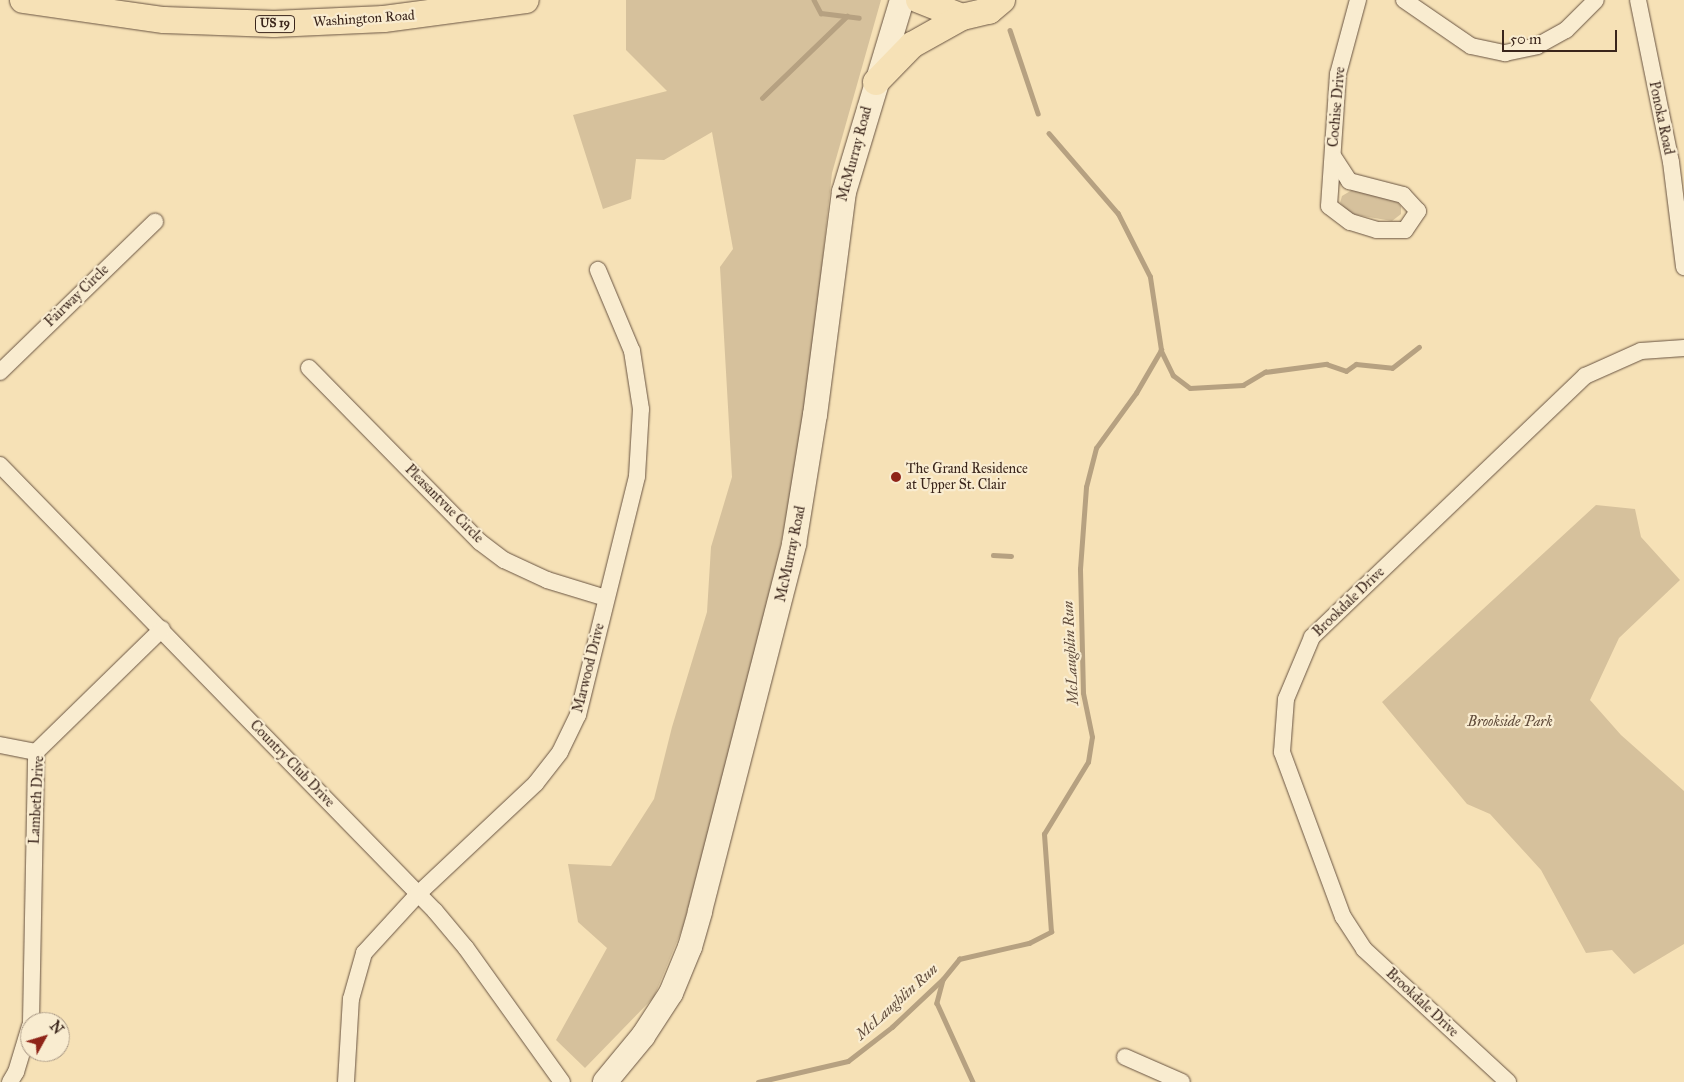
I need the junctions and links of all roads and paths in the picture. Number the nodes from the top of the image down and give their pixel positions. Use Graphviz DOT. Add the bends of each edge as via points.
graph roads {
  1 [pos="23,0"];
  2 [pos="526,0"];
  3 [pos="902,0"];
  4 [pos="919,0"];
  5 [pos="1002,0"];
  6 [pos="1358,0"];
  7 [pos="1404,0"];
  8 [pos="1596,0"];
  9 [pos="1638,0"];
  10 [pos="962,16"];
  11 [pos="876,82"];
  12 [pos="1333,156"];
  13 [pos="155,222"];
  14 [pos="1684,267"];
  15 [pos="598,270"];
  16 [pos="1684,348"];
  17 [pos="309,368"];
  18 [pos="0,372"];
  19 [pos="0,465"];
  20 [pos="606,598"];
  21 [pos="162,629"];
  22 [pos="0,745"];
  23 [pos="36,752"];
  24 [pos="418,894"];
  25 [pos="31,1012"];
  26 [pos="1125,1057"];
  27 [pos="20,1059"];
  28 [pos="10,1082"];
  29 [pos="346,1082"];
  30 [pos="562,1082"];
  31 [pos="605,1082"];
  32 [pos="1182,1082"];
  33 [pos="1508,1082"];
  1 -- 2 [label="main road, Washington Road / US 19" via="164,20 274,24 384,19"];
  3 -- 11 [label="main road, McMurray Road"];
  4 -- 10 [label="main road"];
  5 -- 10 [label="main road" via="990,11"];
  6 -- 12 [label="street, Cochise Drive" via="1338,74"];
  7 -- 8 [label="street" via="1471,46 1505,53 1537,46 1566,30"];
  9 -- 14 [label="street, Ponoka Road" via="1671,162"];
  10 -- 11 [label="main road" via="912,45"];
  11 -- 31 [label="main road, McMurray Road" via="841,206 812,434 794,544 700,912 671,993 643,1036"];
  12 -- 12 [label="street, Cochise Drive" via="1329,206 1350,222 1377,230 1405,230 1418,211 1403,195 1349,181"];
  13 -- 18 [label="street, Fairway Circle"];
  15 -- 20 [label="street, Marwood Drive" via="632,351 641,409 637,476"];
  16 -- 33 [label="street, Brookdale Drive" via="1641,351 1585,376 1312,637 1286,699 1282,752 1343,917 1364,949"];
  17 -- 20 [label="street, Pleasantvue Circle" via="480,542 504,560 548,580"];
  19 -- 21 [label="street, Country Club Drive"];
  20 -- 24 [label="street, Marwood Drive" via="578,715 560,752 536,783"];
  21 -- 23 [label="street, Lambeth Drive"];
  21 -- 24 [label="street, Country Club Drive"];
  22 -- 23 [label="street"];
  23 -- 25 [label="street, Lambeth Drive"];
  24 -- 29 [label="street, Marwood Drive" via="364,953 351,999"];
  24 -- 30 [label="street, Country Club Drive" via="466,948"];
  26 -- 32 [label="street"];
  27 -- 28 [label="street"];
}
